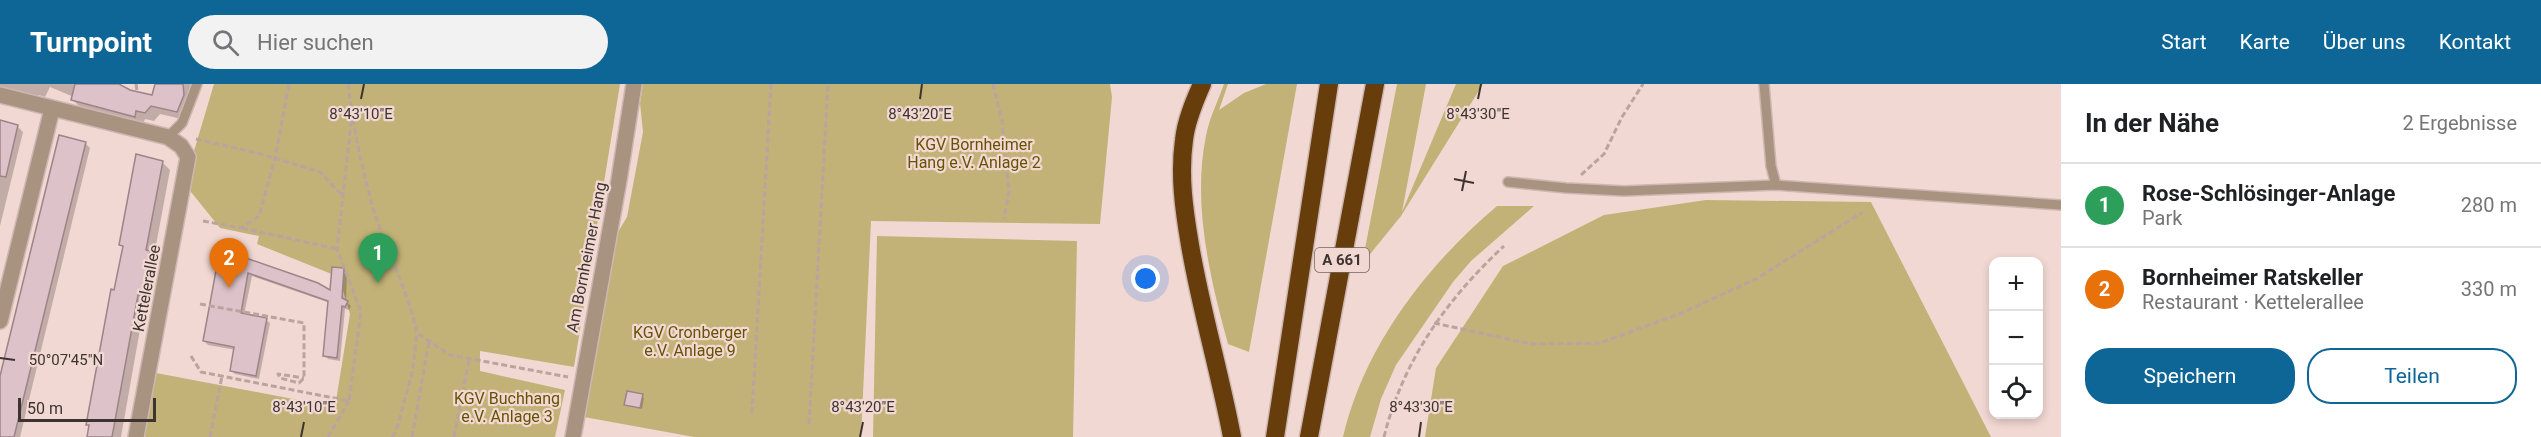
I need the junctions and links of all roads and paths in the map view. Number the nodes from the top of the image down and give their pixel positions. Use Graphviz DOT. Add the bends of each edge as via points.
graph roads {
  1 [pos="136,84"];
  2 [pos="197,84"];
  3 [pos="289,84"];
  4 [pos="348,84"];
  5 [pos="634,84"];
  6 [pos="771,84"];
  7 [pos="828,84"];
  8 [pos="993,84"];
  9 [pos="1202,84"];
  10 [pos="1329,84"];
  11 [pos="1376,84"];
  12 [pos="1643,84"];
  13 [pos="1764,84"];
  14 [pos="137,91"];
  15 [pos="0,95"];
  16 [pos="52,109"];
  17 [pos="352,114"];
  18 [pos="168,136"];
  19 [pos="198,139"];
  20 [pos="275,158"];
  21 [pos="1508,182"];
  22 [pos="1776,185"];
  23 [pos="1566,188"];
  24 [pos="342,195"];
  25 [pos="2061,205"];
  26 [pos="1863,212"];
  27 [pos="1004,219"];
  28 [pos="203,221"];
  29 [pos="240,228"];
  30 [pos="1504,246"];
  31 [pos="337,249"];
  32 [pos="200,304"];
  33 [pos="0,321"];
  34 [pos="1434,323"];
  35 [pos="417,333"];
  36 [pos="429,341"];
  37 [pos="191,356"];
  38 [pos="469,360"];
  39 [pos="222,376"];
  40 [pos="304,378"];
  41 [pos="582,380"];
  42 [pos="289,381"];
  43 [pos="287,389"];
  44 [pos="349,401"];
  45 [pos="752,414"];
  46 [pos="809,424"];
  47 [pos="136,437"];
  48 [pos="210,437"];
  49 [pos="328,437"];
  50 [pos="392,437"];
  51 [pos="412,437"];
  52 [pos="454,437"];
  53 [pos="573,437"];
  54 [pos="1232,437"];
  55 [pos="1275,437"];
  56 [pos="1309,437"];
  57 [pos="1384,437"];
  1 -- 14 [label="path"];
  2 -- 18 [label="lane" via="182,123"];
  3 -- 20 [label="path"];
  4 -- 17 [label="path"];
  5 -- 41 [label="street, Am Bornheimer Hang"];
  6 -- 45 [label="path"];
  7 -- 46 [label="path"];
  8 -- 27 [label="path" via="1002,121 1009,191"];
  9 -- 54 [label="highway" via="1184,139 1181,178 1197,287"];
  10 -- 55 [label="highway, A 661"];
  11 -- 56 [label="highway, A 661"];
  12 -- 23 [label="path" via="1604,154"];
  13 -- 22 [label="lane"];
  15 -- 16 [label="street"];
  16 -- 18 [label="street"];
  16 -- 33 [label="street"];
  17 -- 24 [label="path"];
  17 -- 35 [label="path" via="374,211"];
  18 -- 47 [label="street, Kettelerallee" via="188,157"];
  19 -- 20 [label="path"];
  20 -- 24 [label="path" via="320,172"];
  20 -- 29 [label="path" via="259,216"];
  21 -- 23 [label="lane"];
  22 -- 23 [label="lane" via="1624,191"];
  22 -- 25 [label="lane"];
  24 -- 31 [label="path"];
  26 -- 34 [label="path" via="1756,279 1682,313 1600,343 1531,344"];
  28 -- 29 [label="path"];
  29 -- 31 [label="path"];
  30 -- 34 [label="path" via="1479,269"];
  31 -- 44 [label="path" via="361,312"];
  32 -- 40 [label="path" via="303,323"];
  34 -- 57 [label="path" via="1399,386"];
  35 -- 36 [label="path"];
  35 -- 50 [label="path" via="412,374"];
  36 -- 38 [label="path" via="450,355"];
  36 -- 51 [label="path"];
  37 -- 39 [label="path" via="201,372"];
  38 -- 41 [label="path"];
  38 -- 52 [label="path"];
  39 -- 43 [label="path"];
  39 -- 48 [label="path"];
  40 -- 42 [label="path" via="299,383"];
  40 -- 42 [label="path" via="278,374"];
  41 -- 53 [label="street, Am Bornheimer Hang"];
  42 -- 43 [label="path"];
  43 -- 44 [label="path"];
  44 -- 49 [label="path"];
}
